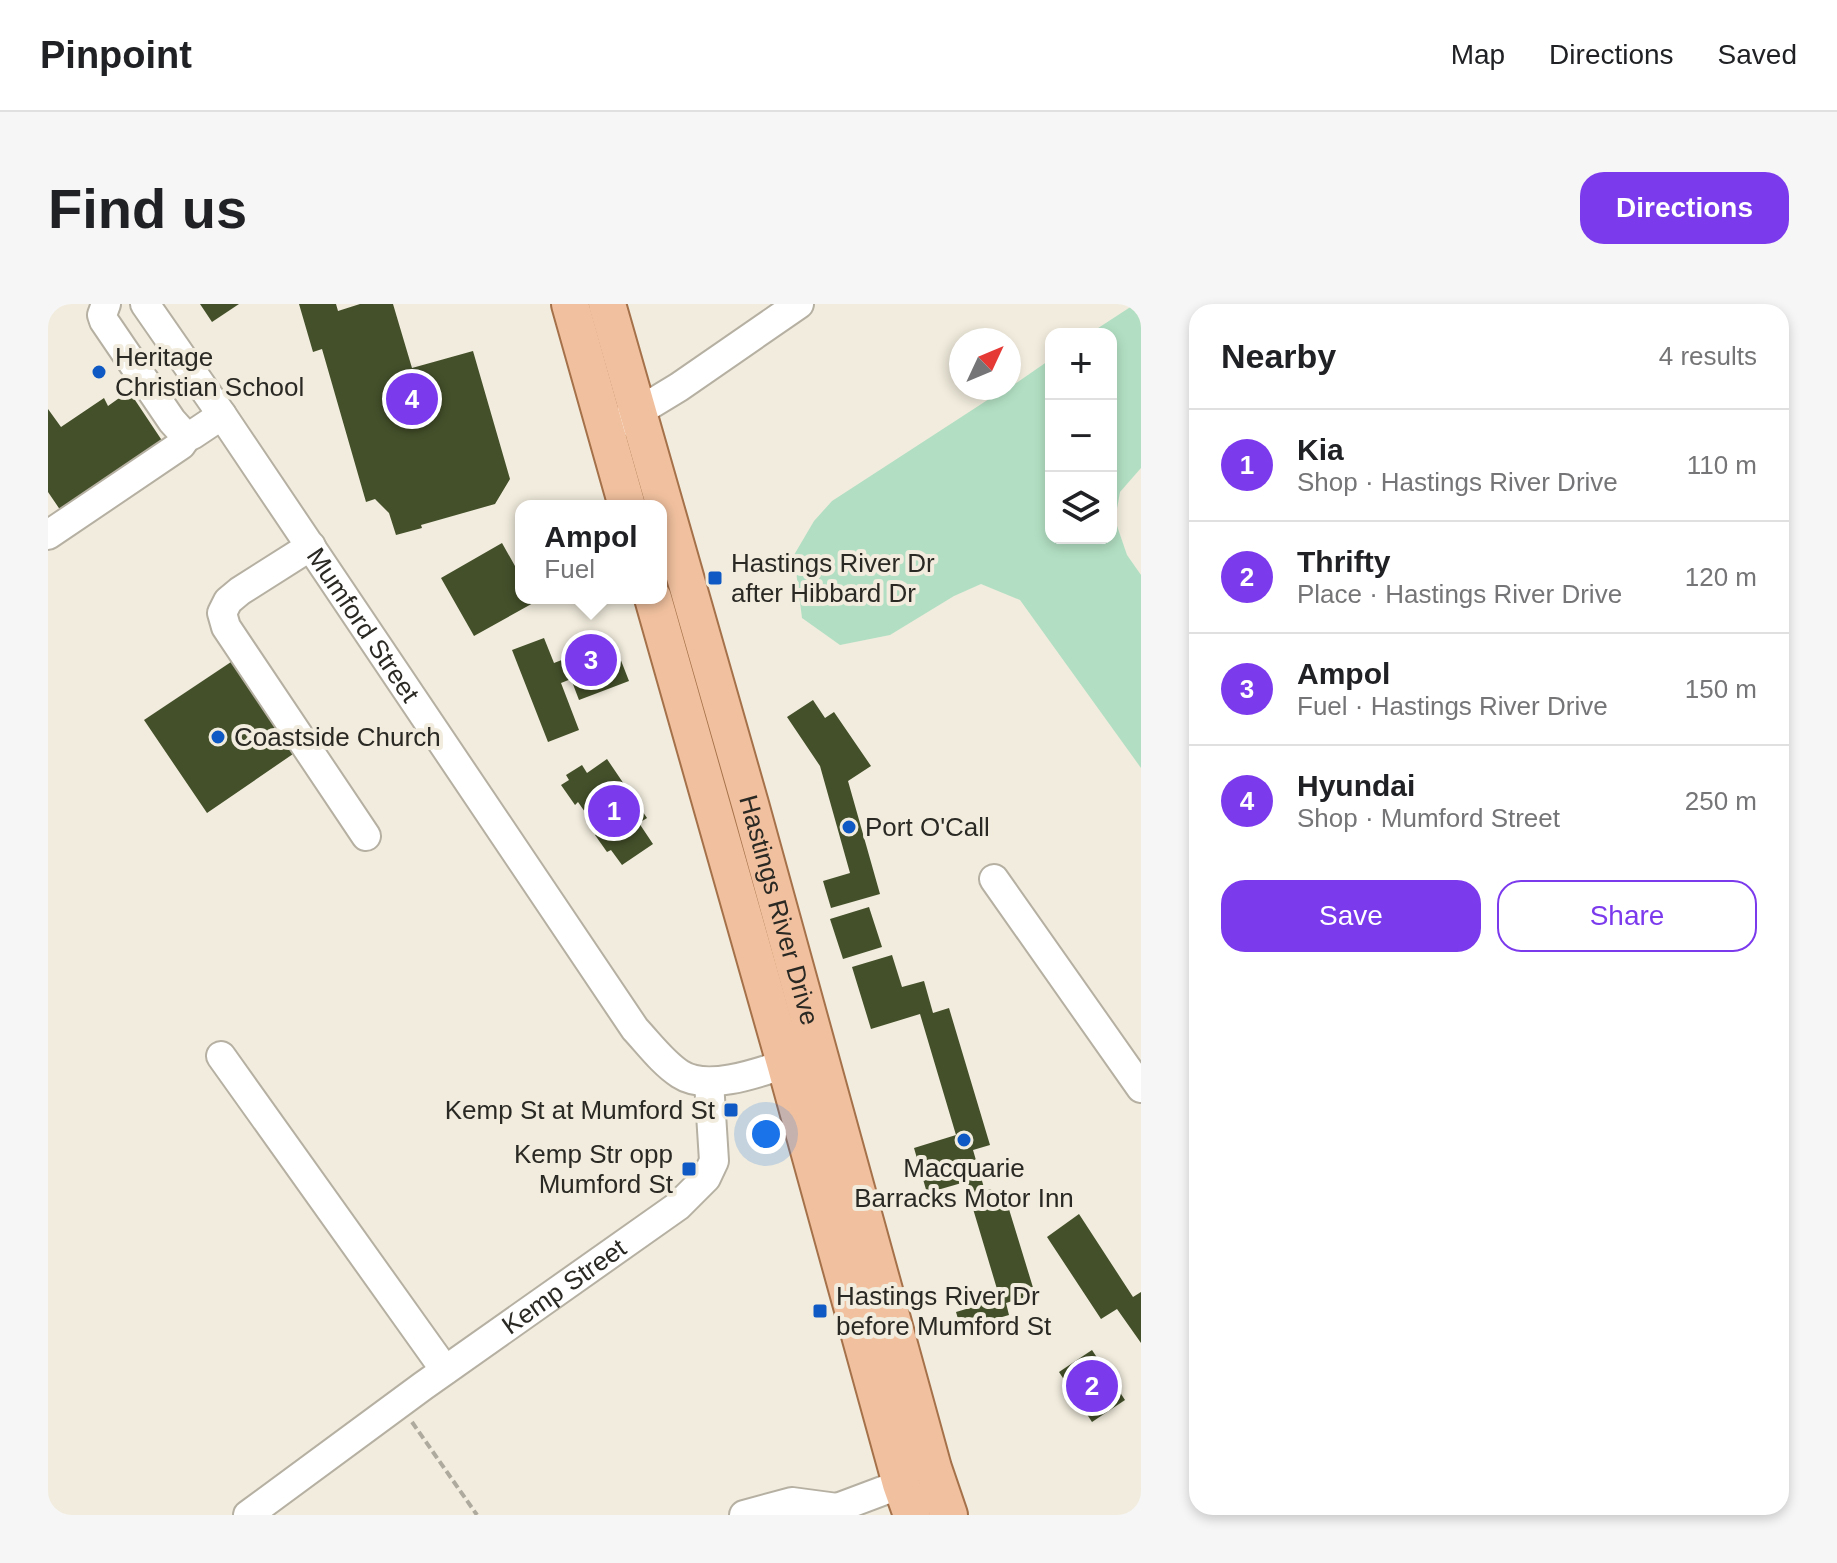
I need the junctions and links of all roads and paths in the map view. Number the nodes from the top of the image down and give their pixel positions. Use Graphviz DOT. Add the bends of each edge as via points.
graph roads {
  1 [pos="106,304"];
  2 [pos="145,304"];
  3 [pos="570,304"];
  4 [pos="607,304"];
  5 [pos="799,304"];
  6 [pos="639,412"];
  7 [pos="222,415"];
  8 [pos="606,430"];
  9 [pos="188,435"];
  10 [pos="625,500"];
  11 [pos="664,500"];
  12 [pos="667,511"];
  13 [pos="48,535"];
  14 [pos="311,546"];
  15 [pos="655,604"];
  16 [pos="366,836"];
  17 [pos="994,879"];
  18 [pos="221,1056"];
  19 [pos="802,1058"];
  20 [pos="709,1082"];
  21 [pos="1141,1088"];
  22 [pos="445,1370"];
  23 [pos="399,1404"];
  24 [pos="906,1499"];
  25 [pos="837,1511"];
  26 [pos="248,1515"];
  27 [pos="477,1515"];
  28 [pos="744,1515"];
  29 [pos="949,1515"];
  1 -- 9 [label="street" via="104,321 172,421"];
  2 -- 7 [label="street, Mumford Street"];
  3 -- 8 [label="main road"];
  4 -- 6 [label="main road, Hastings River Drive"];
  5 -- 6 [label="street"];
  6 -- 8 [label="street"];
  6 -- 11 [label="main road, Hastings River Drive"];
  7 -- 9 [label="street"];
  7 -- 14 [label="street, Mumford Street"];
  8 -- 10 [label="main road"];
  9 -- 13 [label="street" via="181,445"];
  12 -- 19 [label="main road, Hastings River Drive" via="746,790"];
  14 -- 16 [label="street" via="240,591 222,613 226,627"];
  14 -- 20 [label="street, Mumford Street" via="635,1029 680,1074"];
  15 -- 19 [label="main road, Hastings River Drive"];
  17 -- 21 [label="street"];
  18 -- 22 [label="street"];
  19 -- 20 [label="street"];
  19 -- 24 [label="main road, Hastings River Drive"];
  19 -- 29 [label="main road, Hastings River Drive"];
  20 -- 22 [label="street, Kemp Street" via="714,1161 706,1178 678,1206"];
  22 -- 23 [label="street, Kemp Street"];
  23 -- 26 [label="street, Kemp Street"];
  23 -- 27 [label="path"];
  24 -- 25 [label="street, Hastings River Drive"];
  25 -- 28 [label="street" via="792,1502"];
}
